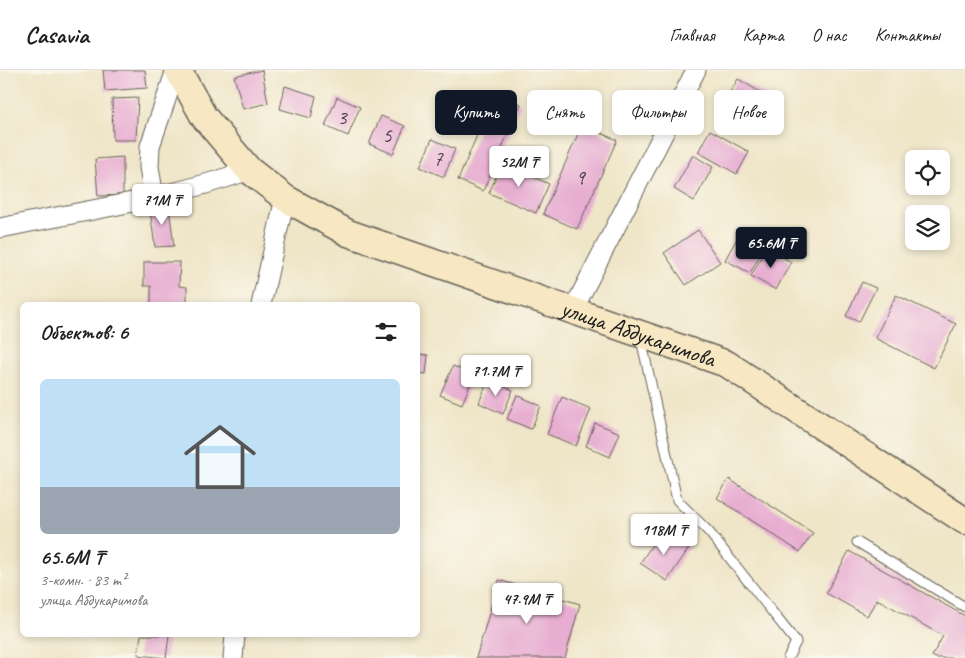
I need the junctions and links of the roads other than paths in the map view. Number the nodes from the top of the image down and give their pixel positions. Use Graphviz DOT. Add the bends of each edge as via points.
graph roads {
  1 [pos="177,70"];
  2 [pos="696,70"];
  3 [pos="249,170"];
  4 [pos="154,196"];
  5 [pos="284,198"];
  6 [pos="0,228"];
  7 [pos="262,302"];
  8 [pos="572,310"];
  9 [pos="640,334"];
  10 [pos="965,522"];
  11 [pos="857,542"];
  12 [pos="965,607"];
  13 [pos="234,637"];
  14 [pos="233,658"];
  15 [pos="788,658"];
  1 -- 3 [label="main road, улица Абдукаримова" via="204,117"];
  1 -- 4 [label="street" via="150,146 149,167"];
  2 -- 8 [label="street"];
  3 -- 4 [label="street" via="213,183"];
  3 -- 5 [label="main road, улица Абдукаримова"];
  4 -- 6 [label="street"];
  5 -- 7 [label="street"];
  5 -- 8 [label="main road, улица Абдукаримова" via="348,233"];
  8 -- 9 [label="main road, улица Абдукаримова"];
  9 -- 10 [label="main road, улица Абдукаримова" via="727,364"];
  9 -- 15 [label="lane" via="677,500 709,532 796,642"];
  11 -- 12 [label="lane"];
  13 -- 14 [label="street"];
}
